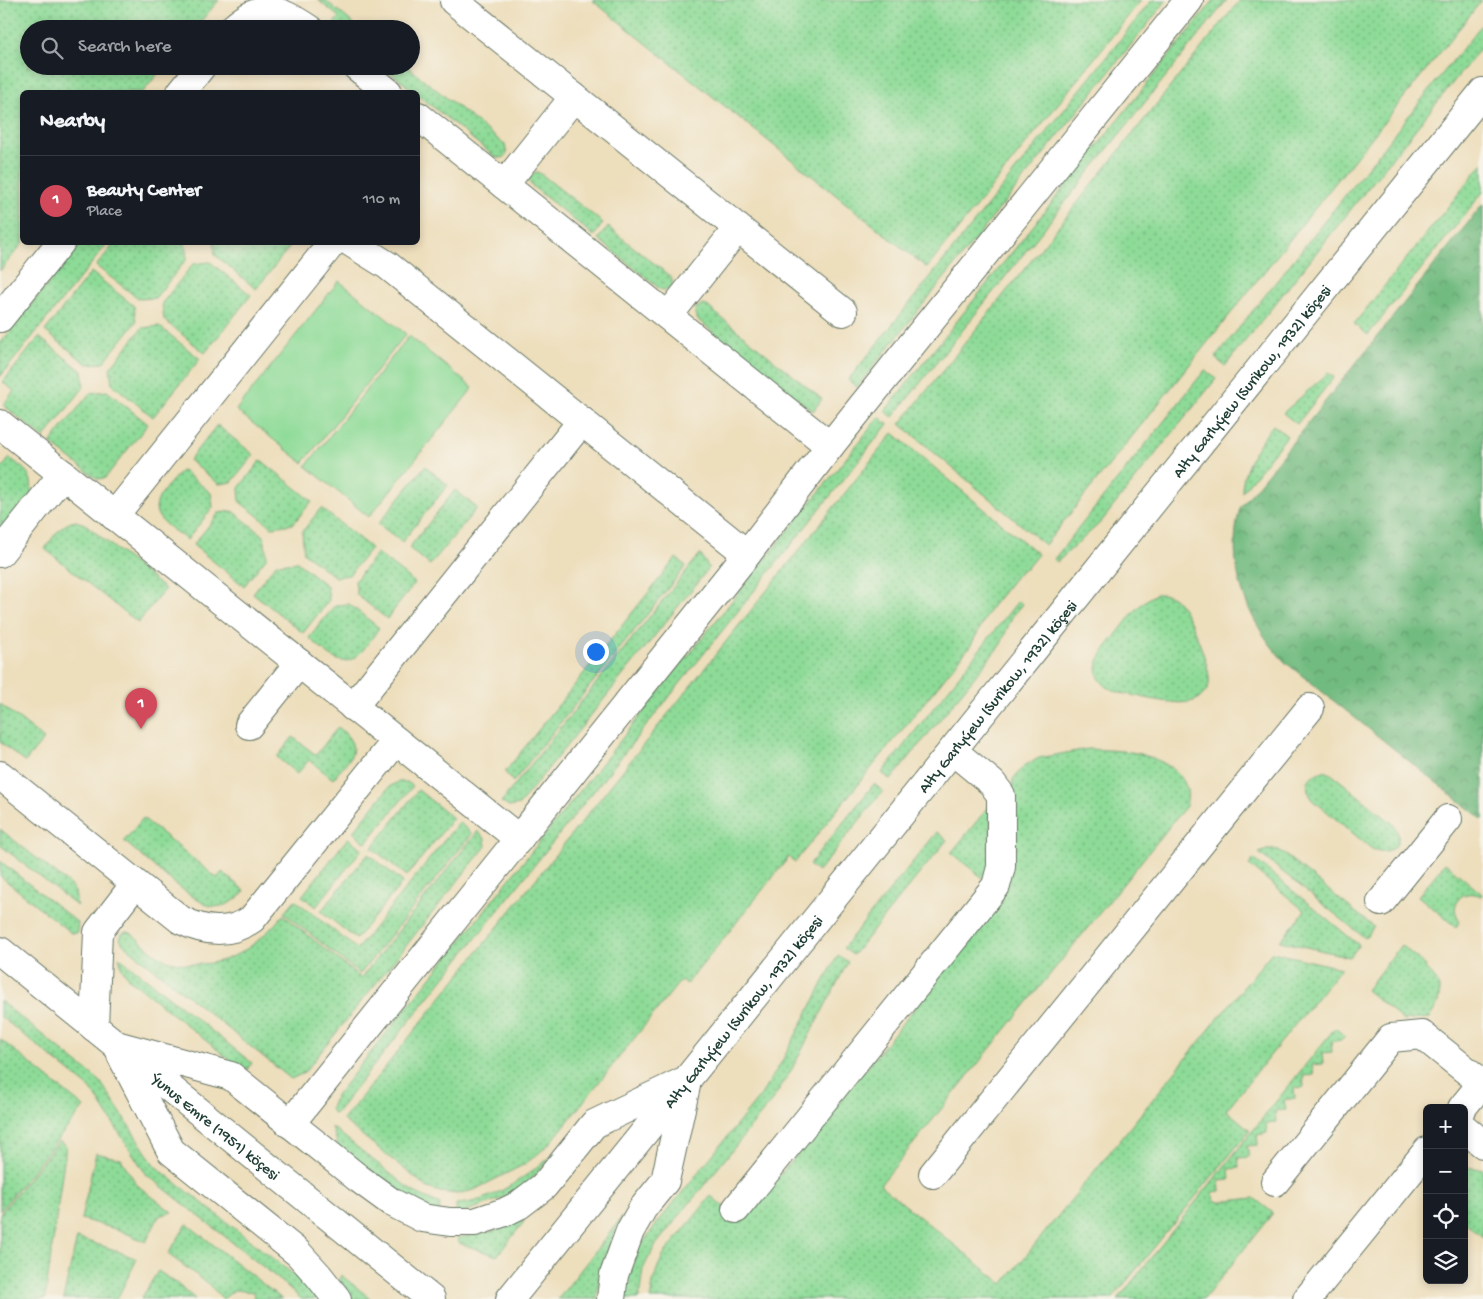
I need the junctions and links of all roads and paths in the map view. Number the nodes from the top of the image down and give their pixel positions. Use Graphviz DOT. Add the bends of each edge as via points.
graph roads {
  1 [pos="1189,0"];
  2 [pos="454,1"];
  3 [pos="242,20"];
  4 [pos="295,20"];
  5 [pos="195,75"];
  6 [pos="367,75"];
  7 [pos="183,90"];
  8 [pos="386,90"];
  9 [pos="1483,92"];
  10 [pos="574,97"];
  11 [pos="420,118"];
  12 [pos="504,185"];
  13 [pos="738,228"];
  14 [pos="58,245"];
  15 [pos="331,245"];
  16 [pos="355,245"];
  17 [pos="843,312"];
  18 [pos="668,316"];
  19 [pos="0,318"];
  20 [pos="582,421"];
  21 [pos="3,433"];
  22 [pos="830,446"];
  23 [pos="63,474"];
  24 [pos="114,516"];
  25 [pos="0,553"];
  26 [pos="747,554"];
  27 [pos="299,663"];
  28 [pos="354,707"];
  29 [pos="1310,708"];
  30 [pos="250,725"];
  31 [pos="396,741"];
  32 [pos="952,751"];
  33 [pos="0,775"];
  34 [pos="1448,819"];
  35 [pos="519,839"];
  36 [pos="135,884"];
  37 [pos="1381,902"];
  38 [pos="0,951"];
  39 [pos="94,1027"];
  40 [pos="116,1045"];
  41 [pos="688,1080"];
  42 [pos="1483,1083"];
  43 [pos="1465,1104"];
  44 [pos="290,1124"];
  45 [pos="1468,1131"];
  46 [pos="1483,1144"];
  47 [pos="1423,1156"];
  48 [pos="933,1174"];
  49 [pos="1275,1182"];
  50 [pos="736,1209"];
  51 [pos="337,1299"];
  52 [pos="431,1299"];
  53 [pos="510,1299"];
  54 [pos="611,1299"];
  55 [pos="1307,1299"];
  1 -- 22 [label="street"];
  2 -- 10 [label="street"];
  3 -- 4 [label="street" via="260,11 273,11"];
  5 -- 7 [label="street"];
  6 -- 8 [label="street"];
  9 -- 32 [label="street, Alty Garlyýew (Surikow, 1932) köçesi"];
  10 -- 12 [label="street"];
  10 -- 13 [label="street"];
  11 -- 12 [label="street"];
  12 -- 18 [label="street"];
  13 -- 17 [label="street"];
  13 -- 18 [label="street"];
  14 -- 19 [label="street"];
  15 -- 24 [label="street"];
  16 -- 20 [label="street" via="387,265"];
  18 -- 22 [label="street"];
  20 -- 26 [label="street"];
  20 -- 28 [label="street"];
  21 -- 23 [label="street"];
  22 -- 26 [label="street"];
  23 -- 24 [label="street"];
  23 -- 25 [label="street"];
  24 -- 27 [label="street"];
  26 -- 35 [label="street"];
  27 -- 28 [label="street"];
  27 -- 30 [label="street"];
  28 -- 31 [label="street"];
  29 -- 48 [label="street"];
  31 -- 35 [label="street"];
  31 -- 36 [label="street" via="268,901 242,926 227,930 197,928 181,920"];
  32 -- 41 [label="street, Alty Garlyýew (Surikow, 1932) köçesi"];
  32 -- 50 [label="street" via="1001,794 1001,867 996,886"];
  33 -- 36 [label="street"];
  34 -- 37 [label="street"];
  35 -- 44 [label="street"];
  36 -- 39 [label="street" via="98,932"];
  38 -- 39 [label="street, Ýunus Emre (1951) köçesi"];
  39 -- 40 [label="street, Ýunus Emre (1951) köçesi"];
  40 -- 44 [label="street" via="232,1076"];
  40 -- 51 [label="street" via="171,1151 298,1253"];
  40 -- 52 [label="street, Ýunus Emre (1951) köçesi"];
  41 -- 44 [label="street" via="594,1124 544,1186 519,1205 475,1222 436,1221 408,1211 358,1178"];
  41 -- 53 [label="street, Alty Garlyýew (Surikow, 1932) köçesi"];
  41 -- 54 [label="street" via="665,1181 643,1208 630,1231 614,1275"];
  42 -- 43 [label="street"];
  42 -- 49 [label="street" via="1422,1035 1391,1038"];
  45 -- 46 [label="street"];
  47 -- 55 [label="street"];
}
